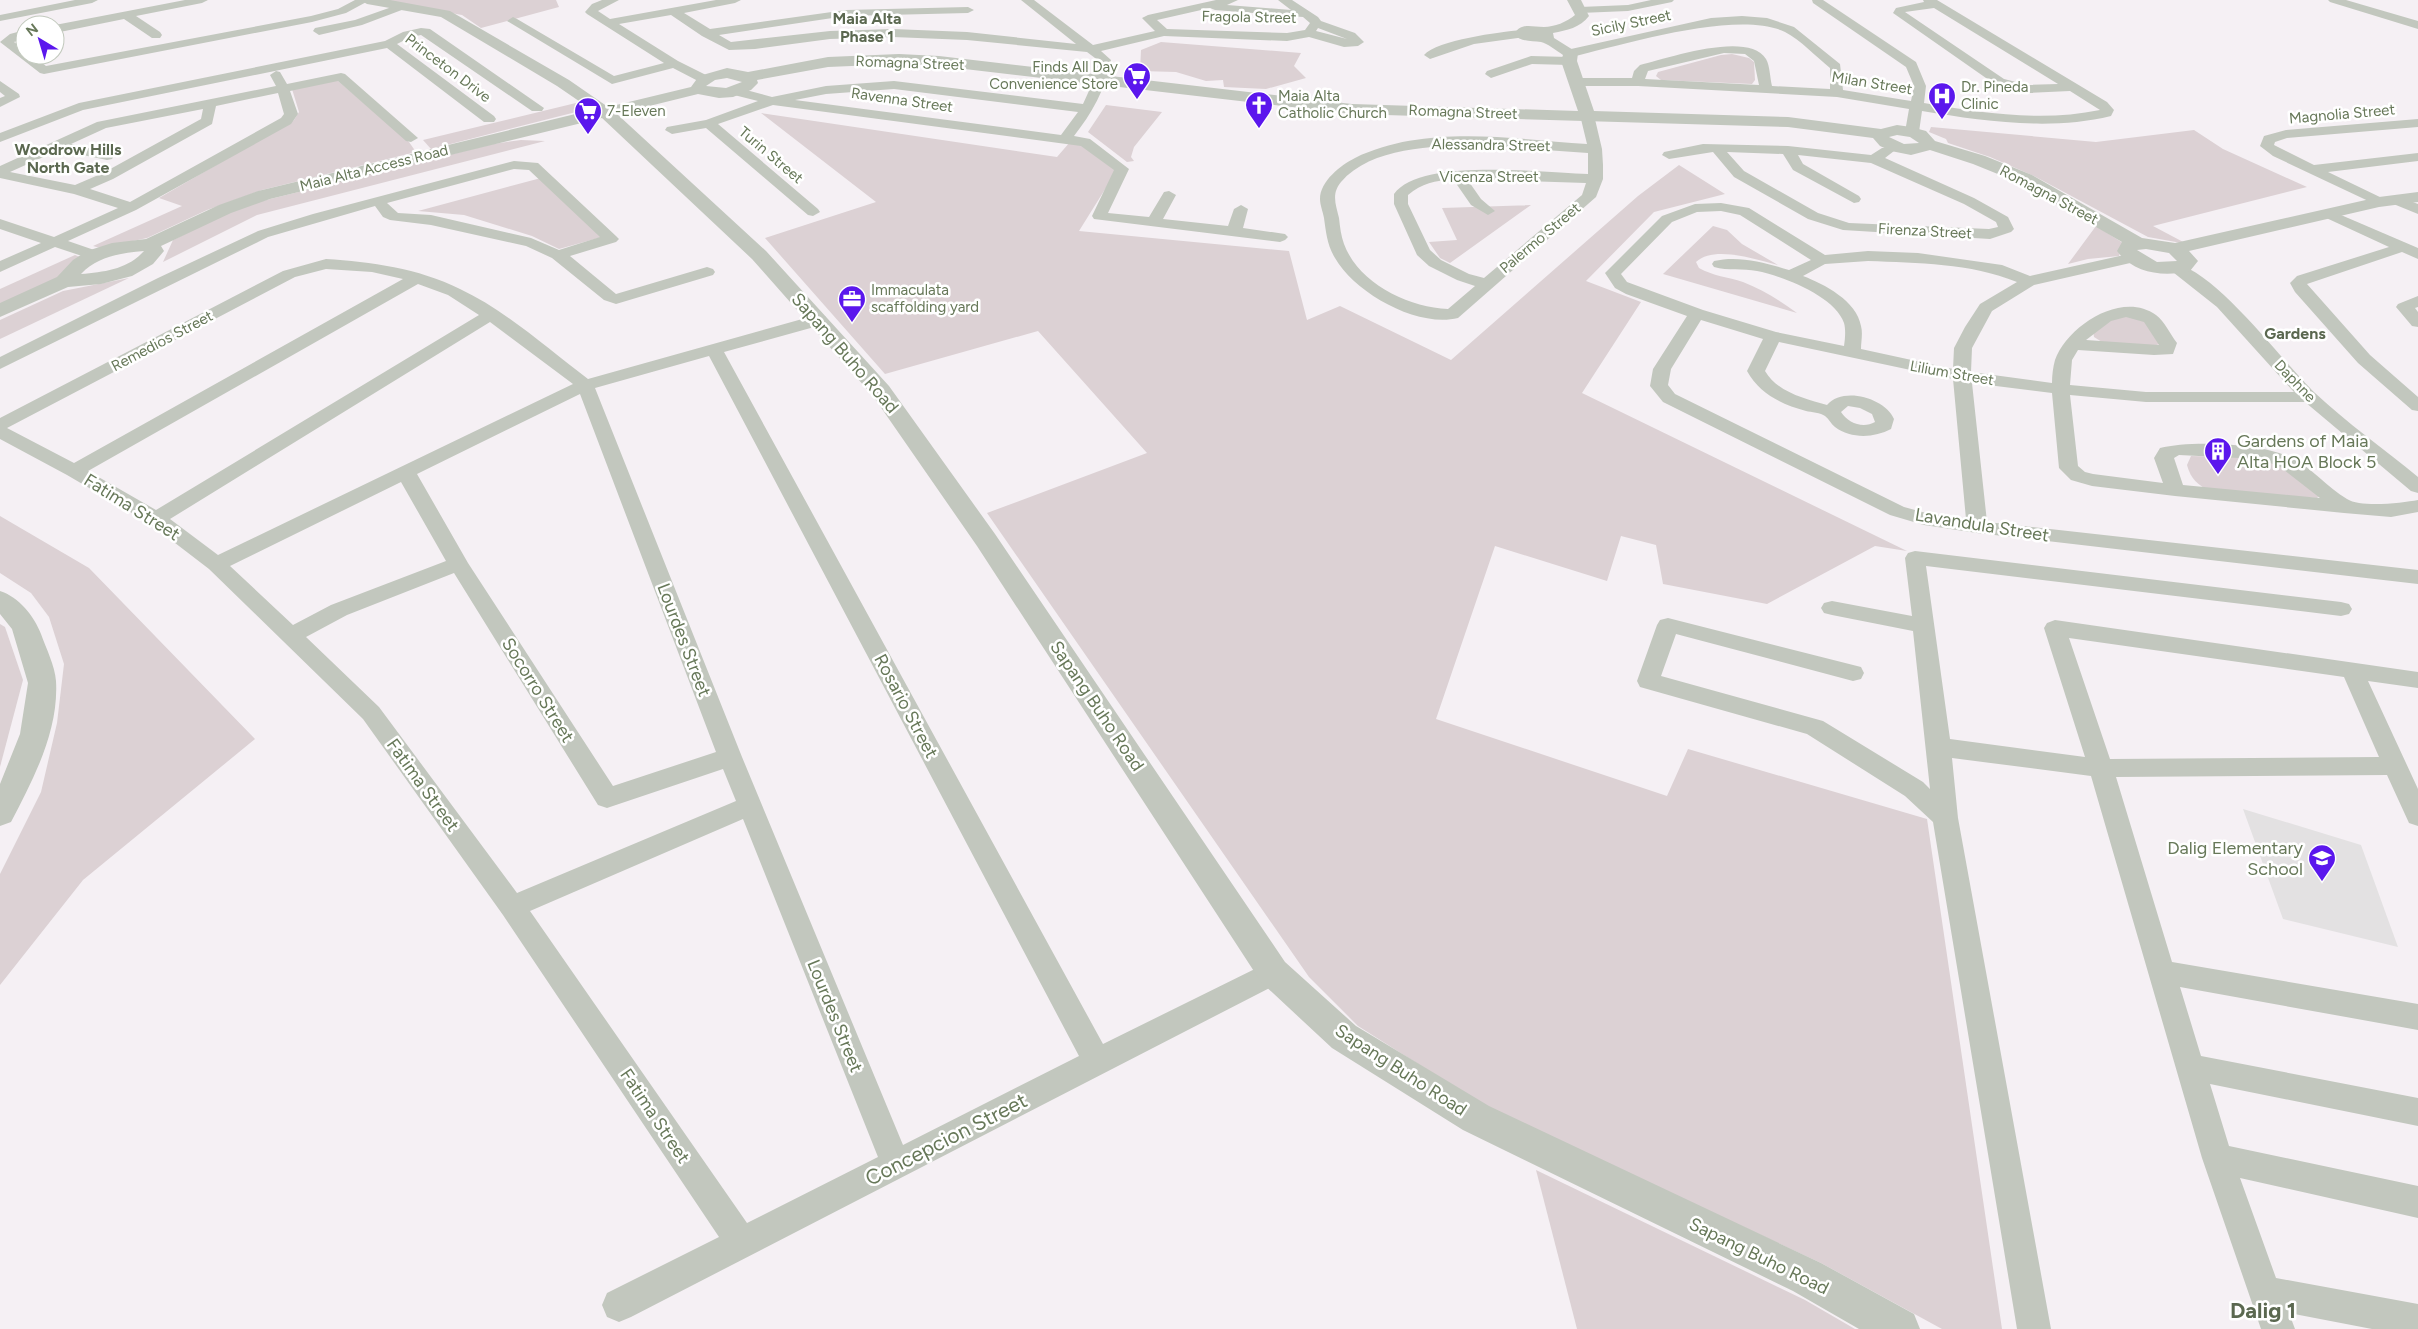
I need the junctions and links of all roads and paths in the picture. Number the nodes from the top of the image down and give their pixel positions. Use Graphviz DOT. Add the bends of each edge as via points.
graph roads {
  1 [pos="92,0"];
  2 [pos="153,0"];
  3 [pos="202,0"];
  4 [pos="344,0"];
  5 [pos="614,0"];
  6 [pos="735,0"];
  7 [pos="957,0"];
  8 [pos="1027,0"];
  9 [pos="1178,0"];
  10 [pos="1232,0"];
  11 [pos="1284,0"];
  12 [pos="1668,0"];
  13 [pos="1821,0"];
  14 [pos="2334,0"];
  15 [pos="1933,2"];
  16 [pos="1577,5"];
  17 [pos="1205,6"];
  18 [pos="383,8"];
  19 [pos="1189,8"];
  20 [pos="672,11"];
  21 [pos="126,15"];
  22 [pos="321,15"];
  23 [pos="65,17"];
  24 [pos="0,18"];
  25 [pos="513,21"];
  26 [pos="606,23"];
  27 [pos="1311,23"];
  28 [pos="0,24"];
  29 [pos="2418,25"];
  30 [pos="15,27"];
  31 [pos="65,27"];
  32 [pos="989,28"];
  33 [pos="309,32"];
  34 [pos="1164,32"];
  35 [pos="706,33"];
  36 [pos="1521,34"];
  37 [pos="156,35"];
  38 [pos="1544,35"];
  39 [pos="15,37"];
  40 [pos="1004,40"];
  41 [pos="389,44"];
  42 [pos="15,49"];
  43 [pos="1093,49"];
  44 [pos="1430,55"];
  45 [pos="1570,57"];
  46 [pos="674,64"];
  47 [pos="37,65"];
  48 [pos="272,68"];
  49 [pos="1491,74"];
  50 [pos="748,77"];
  51 [pos="1102,80"];
  52 [pos="1576,82"];
  53 [pos="1638,82"];
  54 [pos="702,84"];
  55 [pos="0,85"];
  56 [pos="283,88"];
  57 [pos="2072,88"];
  58 [pos="1766,89"];
  59 [pos="735,91"];
  60 [pos="1837,93"];
  61 [pos="772,100"];
  62 [pos="0,103"];
  63 [pos="210,104"];
  64 [pos="1917,106"];
  65 [pos="537,108"];
  66 [pos="1087,109"];
  67 [pos="605,112"];
  68 [pos="1587,115"];
  69 [pos="489,119"];
  70 [pos="709,123"];
  71 [pos="2418,123"];
  72 [pos="672,130"];
  73 [pos="1912,132"];
  74 [pos="1881,134"];
  75 [pos="0,138"];
  76 [pos="1066,138"];
  77 [pos="1928,144"];
  78 [pos="56,146"];
  79 [pos="419,146"];
  80 [pos="1893,146"];
  81 [pos="1595,148"];
  82 [pos="1717,148"];
  83 [pos="1788,150"];
  84 [pos="1669,155"];
  85 [pos="107,156"];
  86 [pos="2418,157"];
  87 [pos="1874,159"];
  88 [pos="2314,169"];
  89 [pos="0,172"];
  90 [pos="1457,174"];
  91 [pos="1596,179"];
  92 [pos="78,190"];
  93 [pos="1169,195"];
  94 [pos="2418,196"];
  95 [pos="1854,199"];
  96 [pos="2388,201"];
  97 [pos="379,202"];
  98 [pos="131,206"];
  99 [pos="1240,209"];
  100 [pos="2418,210"];
  101 [pos="1488,211"];
  102 [pos="813,212"];
  103 [pos="2327,213"];
  104 [pos="1154,222"];
  105 [pos="0,224"];
  106 [pos="1234,231"];
  107 [pos="1280,237"];
  108 [pos="54,242"];
  109 [pos="150,244"];
  110 [pos="2175,249"];
  111 [pos="2135,250"];
  112 [pos="2411,250"];
  113 [pos="94,255"];
  114 [pos="558,255"];
  115 [pos="1822,260"];
  116 [pos="1720,264"];
  117 [pos="0,267"];
  118 [pos="2177,269"];
  119 [pos="137,272"];
  120 [pos="707,272"];
  121 [pos="1792,276"];
  122 [pos="417,278"];
  123 [pos="64,281"];
  124 [pos="164,281"];
  125 [pos="2029,281"];
  126 [pos="1486,284"];
  127 [pos="2418,301"];
  128 [pos="0,311"];
  129 [pos="1697,314"];
  130 [pos="491,315"];
  131 [pos="1457,319"];
  132 [pos="819,320"];
  133 [pos="2418,322"];
  134 [pos="1773,336"];
  135 [pos="2073,344"];
  136 [pos="715,350"];
  137 [pos="1852,353"];
  138 [pos="0,364"];
  139 [pos="1962,376"];
  140 [pos="585,385"];
  141 [pos="2060,389"];
  142 [pos="2309,397"];
  143 [pos="2418,406"];
  144 [pos="1832,412"];
  145 [pos="0,425"];
  146 [pos="0,432"];
  147 [pos="74,471"];
  148 [pos="404,471"];
  149 [pos="2418,487"];
  150 [pos="2175,490"];
  151 [pos="2418,506"];
  152 [pos="2344,507"];
  153 [pos="156,519"];
  154 [pos="1977,527"];
  155 [pos="216,564"];
  156 [pos="458,564"];
  157 [pos="2418,578"];
  158 [pos="0,600"];
  159 [pos="1832,608"];
  160 [pos="2341,609"];
  161 [pos="1925,626"];
  162 [pos="292,635"];
  163 [pos="2352,670"];
  164 [pos="1853,673"];
  165 [pos="2418,680"];
  166 [pos="1939,747"];
  167 [pos="730,757"];
  168 [pos="2395,766"];
  169 [pos="2101,768"];
  170 [pos="749,806"];
  171 [pos="0,814"];
  172 [pos="2418,816"];
  173 [pos="1945,818"];
  174 [pos="512,908"];
  175 [pos="1273,972"];
  176 [pos="2161,972"];
  177 [pos="2418,1016"];
  178 [pos="1097,1062"];
  179 [pos="2190,1067"];
  180 [pos="2418,1112"];
  181 [pos="2217,1158"];
  182 [pos="896,1165"];
  183 [pos="2418,1202"];
  184 [pos="741,1242"];
  185 [pos="2264,1292"];
  186 [pos="618,1305"];
  187 [pos="2418,1321"];
  188 [pos="1899,1329"];
  189 [pos="2034,1329"];
  190 [pos="2278,1329"];
  1 -- 24 [label="street"];
  2 -- 23 [label="street"];
  3 -- 21 [label="street"];
  4 -- 22 [label="street" via="314,11"];
  5 -- 26 [label="street" via="596,6 591,12"];
  6 -- 20 [label="street"];
  7 -- 35 [label="street" via="972,13 846,13"];
  8 -- 43 [label="street"];
  9 -- 19 [label="street"];
  10 -- 17 [label="street, Fragola Street"];
  11 -- 27 [label="street, Fragola Street"];
  12 -- 16 [label="street" via="1628,8"];
  13 -- 64 [label="street" via="1817,1 1912,65 1920,86"];
  14 -- 29 [label="street"];
  15 -- 57 [label="street"];
  15 -- 57 [label="street" via="1906,7 1899,13 2000,82 2028,89"];
  16 -- 38 [label="street" via="1582,16 1574,24"];
  17 -- 19 [label="street, Fragola Street"];
  17 -- 27 [label="street"];
  18 -- 22 [label="street"];
  18 -- 33 [label="street" via="358,23"];
  18 -- 67 [label="street, Sapang Buho Road" via="444,14 457,19 564,83"];
  19 -- 34 [label="street, Fragola Street" via="1148,18"];
  20 -- 26 [label="street"];
  20 -- 35 [label="street, Fragola Street"];
  21 -- 31 [label="street"];
  21 -- 37 [label="street"];
  22 -- 47 [label="street" via="44,70"];
  25 -- 46 [label="street" via="612,80"];
  26 -- 46 [label="street"];
  27 -- 34 [label="street, Fragola Street" via="1287,37"];
  28 -- 30 [label="street" via="8,29"];
  32 -- 40 [label="street"];
  34 -- 43 [label="street, Fragola Street"];
  35 -- 40 [label="street, Fragola Street" via="729,46 830,35 893,33"];
  36 -- 38 [label="street" via="1529,29"];
  36 -- 44 [label="street" via="1489,38"];
  38 -- 45 [label="street"];
  39 -- 42 [label="street" via="6,42"];
  40 -- 43 [label="street, Fragola Street"];
  41 -- 48 [label="street"];
  41 -- 65 [label="street" via="406,34 426,32"];
  41 -- 69 [label="street, Princeton Drive"];
  43 -- 51 [label="street" via="1105,60"];
  45 -- 49 [label="street, Sicily Street" via="1531,60"];
  45 -- 52 [label="street"];
  45 -- 60 [label="street, Sicily Street" via="1711,22 1767,22 1790,30 1836,67"];
  46 -- 54 [label="street"];
  48 -- 56 [label="street"];
  48 -- 75 [label="street" via="79,107"];
  50 -- 51 [label="street, Romagna Street" via="828,62 899,59"];
  50 -- 54 [label="street, Romagna Street" via="727,74"];
  50 -- 59 [label="street" via="750,83"];
  51 -- 66 [label="street"];
  51 -- 68 [label="street, Romagna Street" via="1352,109"];
  52 -- 53 [label="street, Milan Street"];
  52 -- 68 [label="street"];
  53 -- 58 [label="street, Milan Street"];
  53 -- 58 [label="street" via="1640,71 1647,67 1732,48 1748,51 1760,60"];
  54 -- 59 [label="street" via="718,93"];
  54 -- 67 [label="street"];
  55 -- 62 [label="street" via="14,97"];
  56 -- 63 [label="street"];
  56 -- 79 [label="street" via="340,77"];
  56 -- 98 [label="street" via="291,114 286,121"];
  57 -- 64 [label="street, Milan Street" via="2107,110 2104,114 2092,116 2041,120 1977,116"];
  58 -- 60 [label="street, Milan Street"];
  59 -- 61 [label="street, Ravenna Street"];
  60 -- 64 [label="street, Milan Street"];
  61 -- 66 [label="street" via="826,90 894,85"];
  61 -- 70 [label="street"];
  61 -- 76 [label="street, Ravenna Street"];
  63 -- 78 [label="street" via="102,125"];
  63 -- 92 [label="street" via="207,121"];
  64 -- 73 [label="street"];
  66 -- 76 [label="street"];
  67 -- 79 [label="street, Maia Alta Access Road"];
  67 -- 132 [label="street, Sapang Buho Road" via="759,255"];
  68 -- 74 [label="street, Romagna Street" via="1788,122"];
  68 -- 81 [label="street, Palermo Street"];
  70 -- 72 [label="street"];
  70 -- 102 [label="street, Turin Street"];
  71 -- 88 [label="street, Magnolia Street" via="2286,134 2269,139 2268,146 2278,153"];
  73 -- 74 [label="street, Romagna Street" via="1890,130"];
  73 -- 77 [label="street" via="1926,139"];
  74 -- 80 [label="street" via="1883,142"];
  76 -- 104 [label="street, Ravenna Street" via="1085,142 1122,169 1099,216"];
  77 -- 80 [label="street" via="1916,149"];
  77 -- 111 [label="street, Romagna Street" via="2026,179"];
  78 -- 85 [label="street"];
  78 -- 89 [label="street"];
  79 -- 109 [label="street, Maia Alta Access Road" via="225,209"];
  80 -- 87 [label="street"];
  81 -- 91 [label="street, Palermo Street"];
  81 -- 131 [label="street, Alessandra Street" via="1472,142 1378,149 1344,171 1332,185 1327,198 1337,246 1347,264 1398,303"];
  82 -- 83 [label="street, Firenza Street"];
  82 -- 84 [label="street, Firenza Street"];
  82 -- 87 [label="street, Firenza Street" via="1739,174 1813,216 1848,228 1990,234 2006,229 2003,220 1969,201"];
  83 -- 87 [label="street, Firenza Street"];
  83 -- 95 [label="street" via="1798,167"];
  86 -- 88 [label="street"];
  88 -- 96 [label="street"];
  89 -- 92 [label="street"];
  90 -- 91 [label="street, Vicenza Street"];
  90 -- 101 [label="street" via="1476,202"];
  90 -- 126 [label="street, Vicenza Street" via="1414,183 1402,194 1401,204 1423,252 1435,264"];
  91 -- 126 [label="street, Palermo Street" via="1589,197"];
  92 -- 98 [label="street"];
  93 -- 104 [label="street"];
  94 -- 96 [label="street"];
  96 -- 100 [label="street"];
  96 -- 103 [label="street"];
  97 -- 114 [label="street" via="388,214 395,217 444,222 530,243"];
  97 -- 114 [label="street" via="514,165 533,166 611,239"];
  97 -- 124 [label="street" via="263,234"];
  98 -- 108 [label="street"];
  99 -- 106 [label="street"];
  103 -- 110 [label="street"];
  103 -- 112 [label="street"];
  104 -- 106 [label="street"];
  105 -- 108 [label="street"];
  106 -- 107 [label="street"];
  108 -- 113 [label="street"];
  108 -- 117 [label="street"];
  109 -- 113 [label="street, Maia Alta Access Road"];
  109 -- 119 [label="street, Maia Alta Access Road" via="154,251"];
  110 -- 111 [label="street" via="2156,244"];
  110 -- 118 [label="street" via="2188,261 2187,265"];
  111 -- 118 [label="street, Romagna Street" via="2153,267"];
  111 -- 125 [label="street"];
  112 -- 143 [label="street" via="2298,283 2364,359"];
  113 -- 123 [label="street, Maia Alta Access Road"];
  114 -- 120 [label="street" via="616,298"];
  115 -- 121 [label="street"];
  115 -- 125 [label="street" via="1868,256 1918,258 2002,270"];
  115 -- 129 [label="street, Lilium Street" via="1744,211 1721,207 1695,208 1667,219 1613,273 1621,286"];
  116 -- 121 [label="street" via="1743,264"];
  118 -- 142 [label="street, Daphne" via="2223,304"];
  119 -- 123 [label="street, Maia Alta Access Road"];
  119 -- 124 [label="street"];
  121 -- 137 [label="street" via="1845,310 1853,324"];
  122 -- 130 [label="street" via="454,292"];
  122 -- 145 [label="street, Remedios Street" via="372,267 326,264 289,274"];
  122 -- 147 [label="street"];
  123 -- 128 [label="street, Maia Alta Access Road"];
  124 -- 138 [label="street"];
  125 -- 139 [label="street" via="1986,308 1963,348"];
  126 -- 131 [label="street, Palermo Street"];
  127 -- 133 [label="street" via="2404,307"];
  129 -- 134 [label="street, Lilium Street"];
  129 -- 154 [label="street, Lavandula Street" via="1662,369 1659,386 1669,398 1897,510 1924,519"];
  130 -- 140 [label="street"];
  130 -- 153 [label="street"];
  132 -- 136 [label="street"];
  132 -- 175 [label="street, Sapang Buho Road" via="881,391 986,540"];
  134 -- 137 [label="street, Lilium Street"];
  134 -- 144 [label="street" via="1756,371 1759,378 1770,389 1806,406"];
  135 -- 135 [label="street" via="2083,330 2122,311 2137,312 2149,318 2168,343 2167,350"];
  135 -- 141 [label="street" via="2064,359"];
  136 -- 140 [label="street"];
  136 -- 178 [label="street, Rosario Street"];
  137 -- 139 [label="street, Lilium Street"];
  139 -- 141 [label="street, Lilium Street"];
  139 -- 154 [label="street"];
  140 -- 148 [label="street"];
  140 -- 167 [label="street, Lourdes Street"];
  141 -- 142 [label="street, Lilium Street" via="2146,397"];
  141 -- 150 [label="street" via="2070,468 2078,476"];
  142 -- 149 [label="street, Daphne"];
  146 -- 147 [label="street, Fatima Street"];
  147 -- 153 [label="street, Fatima Street"];
  148 -- 155 [label="street"];
  148 -- 156 [label="street, Socorro Street"];
  150 -- 152 [label="street"];
  150 -- 152 [label="street" via="2164,458 2168,452 2178,449 2260,453 2286,462"];
  151 -- 152 [label="street" via="2391,510"];
  153 -- 155 [label="street, Fatima Street"];
  154 -- 157 [label="street, Lavandula Street"];
  155 -- 162 [label="street, Fatima Street"];
  156 -- 162 [label="street" via="339,610"];
  156 -- 167 [label="street, Socorro Street" via="607,798"];
  158 -- 171 [label="street" via="18,614 42,681 29,747 16,784"];
  159 -- 161 [label="street"];
  160 -- 161 [label="street" via="1915,558"];
  161 -- 166 [label="street"];
  162 -- 174 [label="street, Fatima Street" via="371,713"];
  163 -- 165 [label="street"];
  163 -- 168 [label="street"];
  163 -- 169 [label="street" via="2055,628"];
  164 -- 173 [label="street" via="1668,625 1648,681 1815,727 1914,789"];
  166 -- 169 [label="street"];
  166 -- 173 [label="street"];
  167 -- 170 [label="street, Lourdes Street"];
  168 -- 169 [label="street"];
  168 -- 172 [label="street"];
  169 -- 176 [label="street"];
  170 -- 174 [label="street"];
  170 -- 182 [label="street, Lourdes Street"];
  173 -- 189 [label="street"];
  174 -- 184 [label="street, Fatima Street"];
  175 -- 178 [label="street, Concepcion Street"];
  175 -- 188 [label="street, Sapang Buho Road" via="1344,1037 1476,1118 1807,1277"];
  176 -- 177 [label="street"];
  176 -- 179 [label="street"];
  178 -- 182 [label="street, Concepcion Street"];
  179 -- 180 [label="street"];
  179 -- 181 [label="street"];
  181 -- 183 [label="street"];
  181 -- 185 [label="street"];
  182 -- 184 [label="street, Concepcion Street"];
  184 -- 186 [label="street, Concepcion Street"];
  185 -- 187 [label="street"];
  185 -- 190 [label="street"];
}
